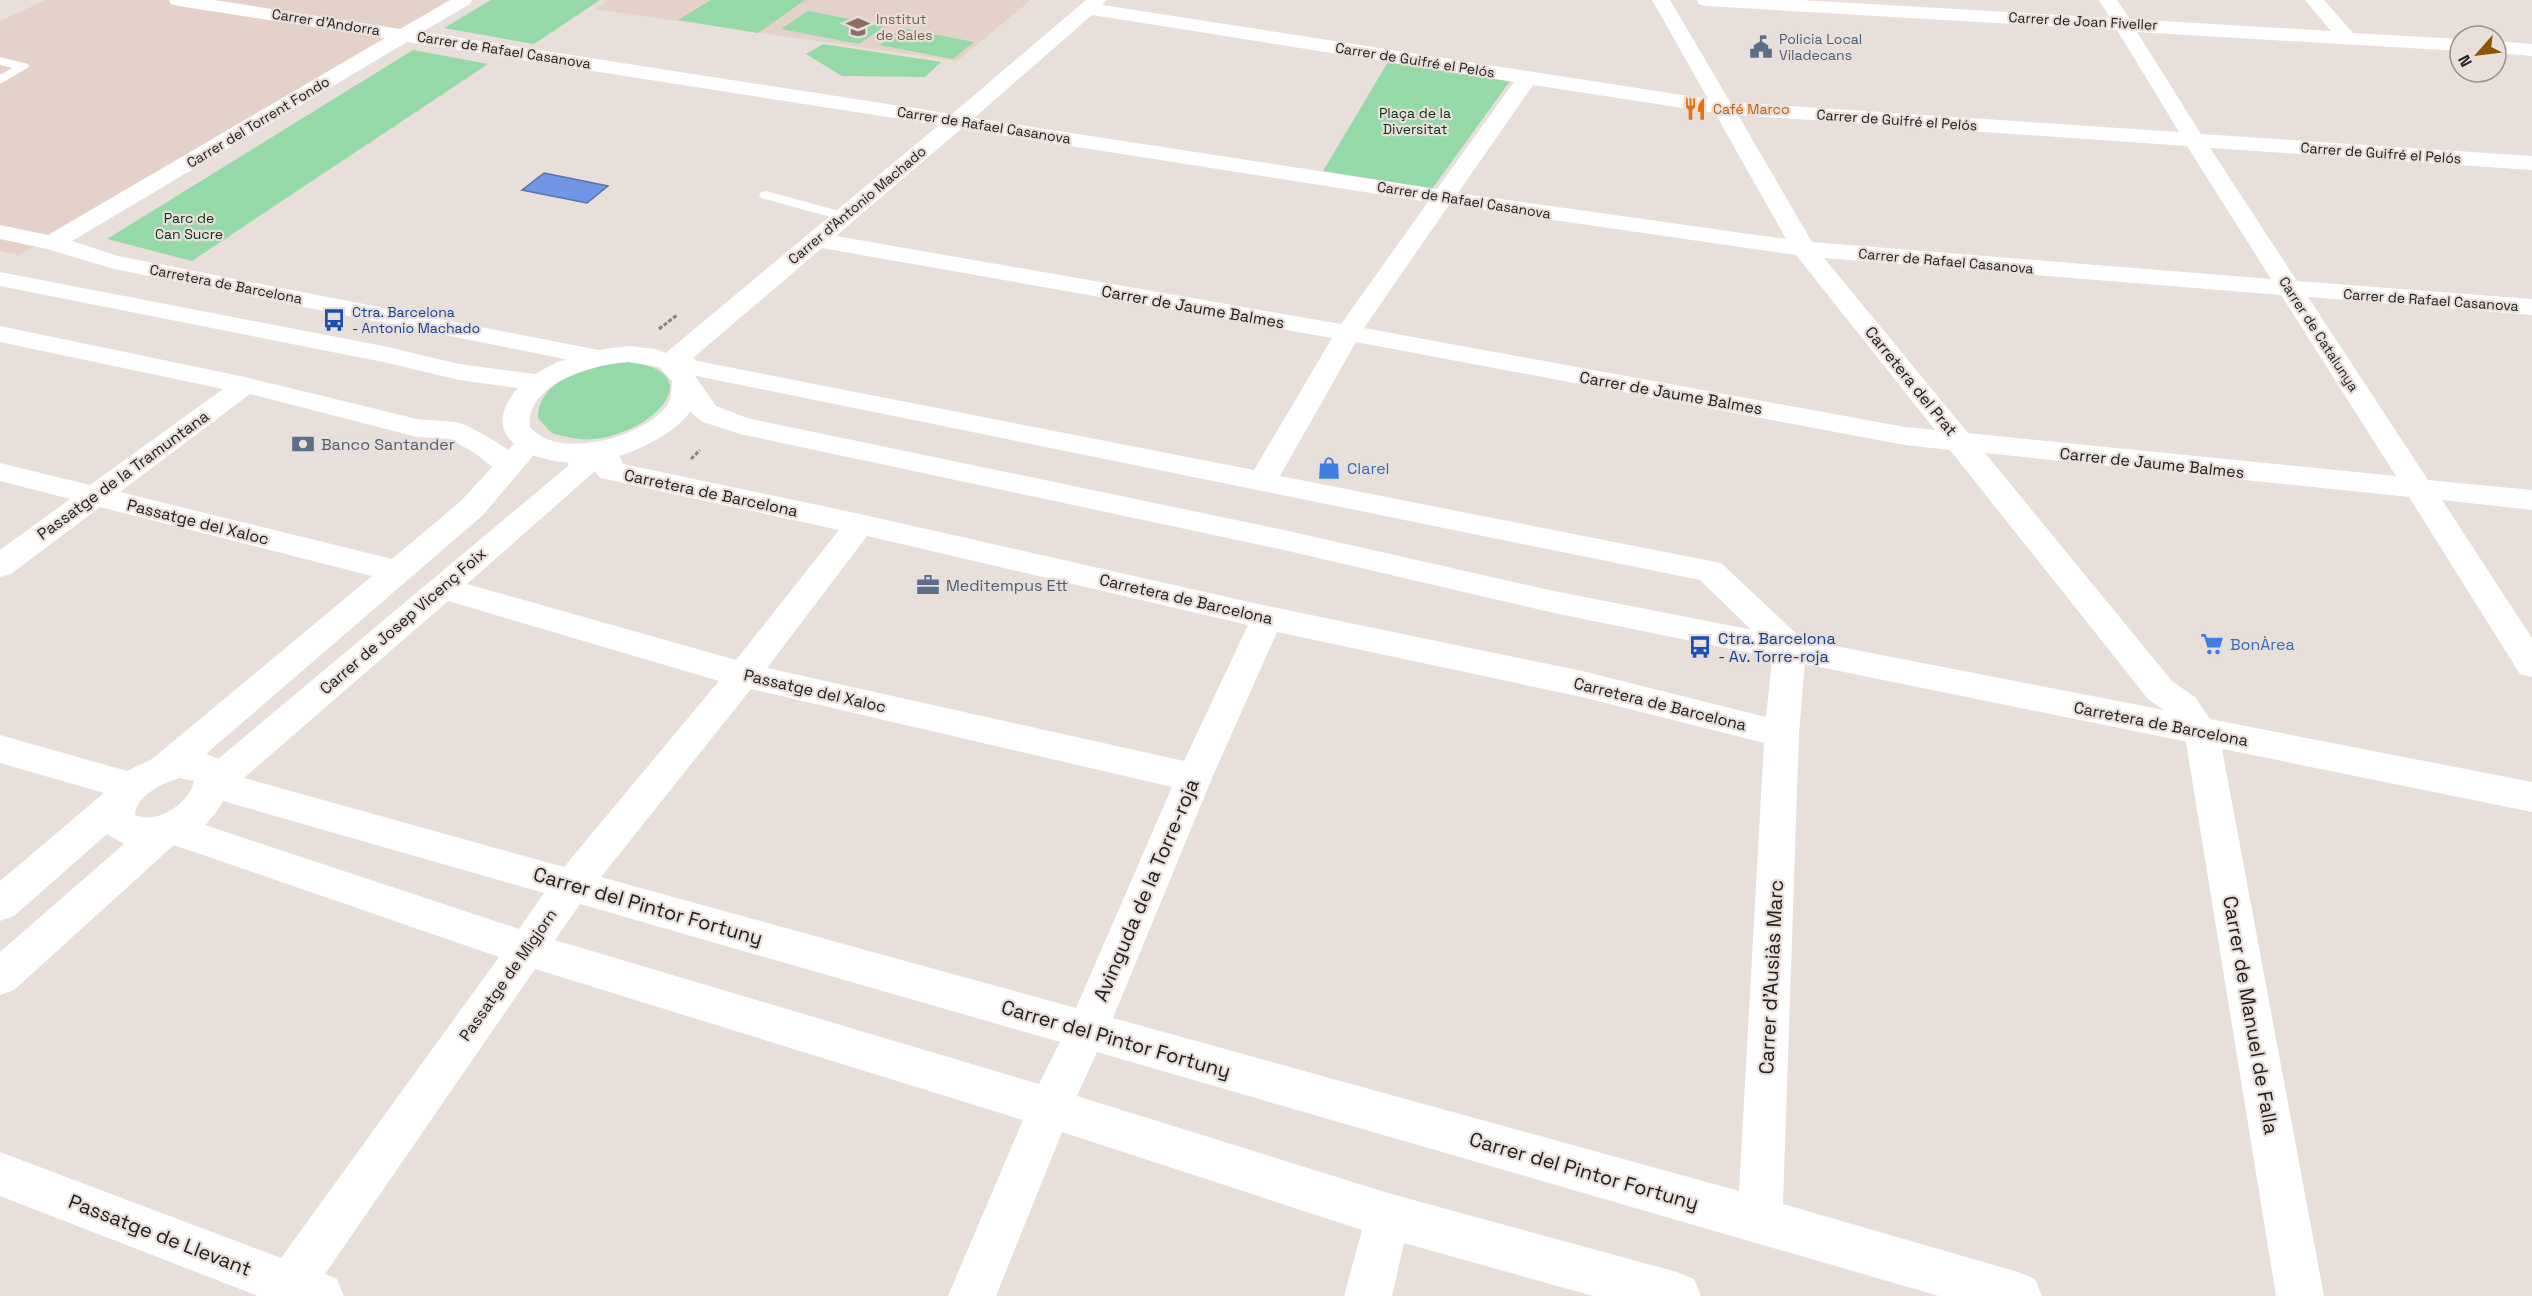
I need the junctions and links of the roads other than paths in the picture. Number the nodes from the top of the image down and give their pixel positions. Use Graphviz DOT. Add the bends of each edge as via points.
graph roads {
  1 [pos="178,0"];
  2 [pos="463,0"];
  3 [pos="1660,0"];
  4 [pos="1706,0"];
  5 [pos="2108,0"];
  6 [pos="2314,0"];
  7 [pos="1092,5"];
  8 [pos="2122,23"];
  9 [pos="404,34"];
  10 [pos="2347,38"];
  11 [pos="2448,44"];
  12 [pos="2508,48"];
  13 [pos="2532,50"];
  14 [pos="0,61"];
  15 [pos="1527,78"];
  16 [pos="0,80"];
  17 [pos="1722,108"];
  18 [pos="957,121"];
  19 [pos="2194,140"];
  20 [pos="2532,163"];
  21 [pos="766,195"];
  22 [pos="1441,197"];
  23 [pos="845,217"];
  24 [pos="0,232"];
  25 [pos="817,240"];
  26 [pos="52,243"];
  27 [pos="1804,249"];
  28 [pos="0,279"];
  29 [pos="2290,289"];
  30 [pos="2532,308"];
  31 [pos="1352,327"];
  32 [pos="0,334"];
  33 [pos="596,357"];
  34 [pos="678,367"];
  35 [pos="542,382"];
  36 [pos="245,385"];
  37 [pos="740,425"];
  38 [pos="1961,443"];
  39 [pos="605,448"];
  40 [pos="519,455"];
  41 [pos="0,472"];
  42 [pos="1268,472"];
  43 [pos="2419,490"];
  44 [pos="94,497"];
  45 [pos="2532,500"];
  46 [pos="860,524"];
  47 [pos="0,566"];
  48 [pos="396,571"];
  49 [pos="441,588"];
  50 [pos="1267,618"];
  51 [pos="1790,648"];
  52 [pos="2532,666"];
  53 [pos="743,675"];
  54 [pos="2202,733"];
  55 [pos="1782,734"];
  56 [pos="0,749"];
  57 [pos="164,769"];
  58 [pos="1194,778"];
  59 [pos="213,784"];
  60 [pos="126,794"];
  61 [pos="2532,797"];
  62 [pos="168,828"];
  63 [pos="572,885"];
  64 [pos="0,904"];
  65 [pos="527,948"];
  66 [pos="0,978"];
  67 [pos="1087,1030"];
  68 [pos="1050,1107"];
  69 [pos="0,1174"];
  70 [pos="1388,1216"];
  71 [pos="1760,1220"];
  72 [pos="297,1292"];
  73 [pos="972,1296"];
  74 [pos="1368,1296"];
  75 [pos="1677,1296"];
  76 [pos="2018,1296"];
  77 [pos="2300,1296"];
  1 -- 9 [label="street, Carrer d'Andorra"];
  2 -- 9 [label="street, Carrer del Torrent Fondo"];
  3 -- 17 [label="street, Carretera del Prat"];
  4 -- 8 [label="street, Carrer de Joan Fiveller"];
  5 -- 8 [label="street, Carrer de Catalunya"];
  6 -- 10 [label="street"];
  7 -- 15 [label="street, Carrer de Guifré el Pelós"];
  7 -- 18 [label="street, Carrer d'Antonio Machado"];
  8 -- 10 [label="street, Carrer de Joan Fiveller"];
  8 -- 19 [label="street, Carrer de Catalunya"];
  9 -- 18 [label="street, Carrer de Rafael Casanova"];
  9 -- 26 [label="street, Carrer del Torrent Fondo"];
  10 -- 11 [label="street, Carrer de Joan Fiveller"];
  12 -- 13 [label="street"];
  14 -- 16 [label="lane" via="24,67"];
  15 -- 17 [label="street, Carrer de Guifré el Pelós"];
  15 -- 22 [label="street"];
  17 -- 19 [label="street, Carrer de Guifré el Pelós"];
  17 -- 27 [label="street, Carretera del Prat"];
  18 -- 22 [label="street, Carrer de Rafael Casanova"];
  18 -- 23 [label="street, Carrer d'Antonio Machado"];
  19 -- 20 [label="street, Carrer de Guifré el Pelós"];
  19 -- 29 [label="street, Carrer de Catalunya"];
  21 -- 23 [label="lane"];
  22 -- 27 [label="street, Carrer de Rafael Casanova"];
  22 -- 31 [label="street"];
  23 -- 25 [label="street, Carrer d'Antonio Machado"];
  24 -- 26 [label="street, Carretera de Barcelona"];
  25 -- 31 [label="street, Carrer de Jaume Balmes"];
  25 -- 34 [label="street, Carrer d'Antonio Machado"];
  26 -- 33 [label="street, Carretera de Barcelona" via="114,262"];
  27 -- 29 [label="street, Carrer de Rafael Casanova"];
  27 -- 38 [label="street, Carretera del Prat"];
  28 -- 35 [label="street" via="378,352 459,372"];
  29 -- 30 [label="street, Carrer de Rafael Casanova"];
  29 -- 43 [label="street, Carrer de Catalunya"];
  31 -- 38 [label="street, Carrer de Jaume Balmes" via="1905,436"];
  31 -- 42 [label="street"];
  32 -- 36 [label="street"];
  33 -- 34 [label="street" via="628,353 651,356"];
  33 -- 35 [label="street"];
  34 -- 37 [label="street, Carretera de Barcelona" via="705,412"];
  34 -- 39 [label="street" via="682,404 663,424"];
  34 -- 42 [label="street"];
  35 -- 40 [label="street" via="515,411"];
  36 -- 40 [label="street" via="417,428 456,431 485,447"];
  36 -- 44 [label="street, Passatge de la Tramuntana"];
  37 -- 39 [label="street, Carretera de Barcelona" via="691,429"];
  37 -- 51 [label="street, Carretera de Barcelona" via="1284,540 1554,602"];
  38 -- 43 [label="street, Carrer de Jaume Balmes"];
  38 -- 54 [label="street, Carretera del Prat" via="2160,690 2184,707"];
  39 -- 40 [label="street"];
  39 -- 46 [label="street, Carretera de Barcelona" via="610,471"];
  39 -- 49 [label="street, Carrer de Josep Vicenç Foix"];
  40 -- 48 [label="street" via="472,508"];
  41 -- 44 [label="street, Passatge del Xaloc"];
  42 -- 51 [label="street" via="1710,571"];
  43 -- 45 [label="street, Carrer de Jaume Balmes"];
  43 -- 52 [label="street, Carrer de Catalunya"];
  44 -- 47 [label="street, Passatge de la Tramuntana"];
  44 -- 48 [label="street, Passatge del Xaloc"];
  46 -- 50 [label="street, Carretera de Barcelona"];
  46 -- 53 [label="street, Passatge de Migjorn"];
  48 -- 57 [label="street"];
  49 -- 53 [label="street, Passatge del Xaloc"];
  49 -- 59 [label="street, Carrer de Josep Vicenç Foix"];
  50 -- 55 [label="street, Carretera de Barcelona" via="1582,684"];
  50 -- 58 [label="street, Avinguda de la Torre-roja"];
  51 -- 54 [label="street, Carretera de Barcelona"];
  51 -- 55 [label="street, Carrer d'Ausiàs Marc"];
  53 -- 58 [label="street, Passatge del Xaloc"];
  53 -- 63 [label="street, Passatge de Migjorn"];
  54 -- 61 [label="street, Carretera de Barcelona"];
  54 -- 77 [label="street, Carrer de Manuel de Falla"];
  55 -- 71 [label="street, Carrer d'Ausiàs Marc"];
  56 -- 60 [label="street"];
  57 -- 59 [label="street" via="180,764 201,766 213,776"];
  57 -- 60 [label="street" via="142,779"];
  58 -- 67 [label="street, Avinguda de la Torre-roja"];
  59 -- 62 [label="street, Carrer de Josep Vicenç Foix" via="204,804"];
  59 -- 63 [label="street, Carrer del Pintor Fortuny"];
  60 -- 62 [label="street" via="116,814 123,828 142,833"];
  60 -- 64 [label="street"];
  62 -- 65 [label="street"];
  62 -- 66 [label="street"];
  63 -- 65 [label="street, Passatge de Migjorn"];
  63 -- 67 [label="street, Carrer del Pintor Fortuny"];
  65 -- 68 [label="street"];
  65 -- 72 [label="street, Passatge de Migjorn"];
  67 -- 68 [label="street, Avinguda de la Torre-roja"];
  67 -- 71 [label="street, Carrer del Pintor Fortuny"];
  68 -- 70 [label="street"];
  68 -- 73 [label="street, Avinguda de la Torre-roja"];
  69 -- 72 [label="street, Passatge de Llevant"];
  70 -- 74 [label="street"];
  70 -- 75 [label="street"];
  71 -- 76 [label="street, Carrer del Pintor Fortuny"];
}
